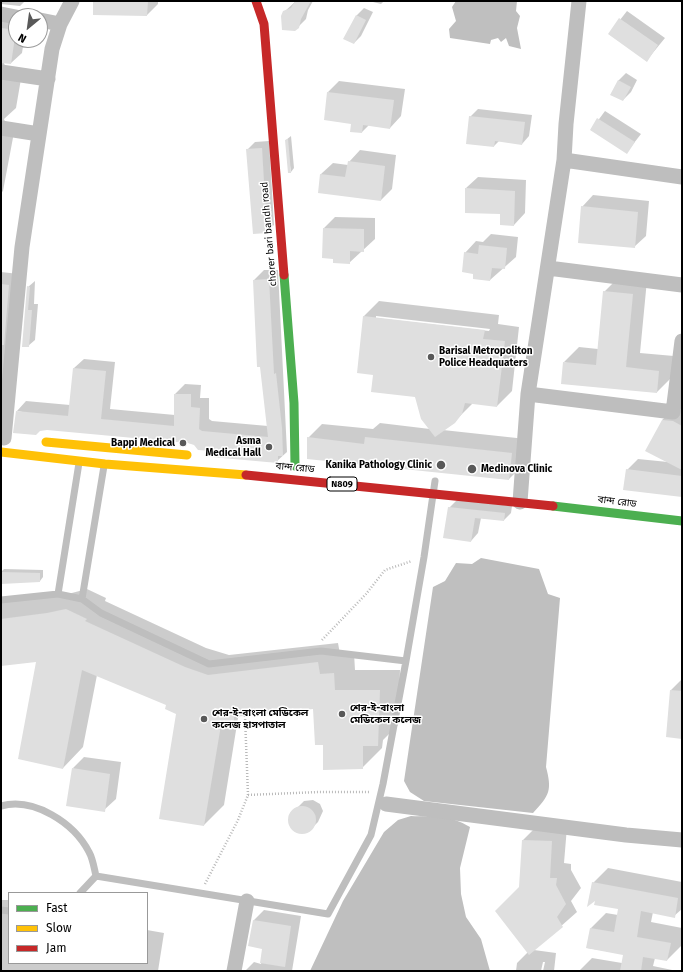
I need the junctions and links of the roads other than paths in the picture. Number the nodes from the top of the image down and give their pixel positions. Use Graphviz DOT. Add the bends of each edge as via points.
graph roads {
  1 [pos="72,1"];
  2 [pos="256,1"];
  3 [pos="579,1"];
  4 [pos="48,22"];
  5 [pos="60,24"];
  6 [pos="1,72"];
  7 [pos="48,79"];
  8 [pos="1,128"];
  9 [pos="39,134"];
  10 [pos="564,160"];
  11 [pos="682,177"];
  12 [pos="548,268"];
  13 [pos="682,285"];
  14 [pos="682,341"];
  15 [pos="528,394"];
  16 [pos="678,413"];
  17 [pos="34,441"];
  18 [pos="4,442"];
  19 [pos="81,445"];
  20 [pos="106,456"];
  21 [pos="194,456"];
  22 [pos="79,461"];
  23 [pos="282,465"];
  24 [pos="298,466"];
  25 [pos="435,481"];
  26 [pos="521,491"];
  27 [pos="434,493"];
  28 [pos="682,521"];
  29 [pos="58,594"];
  30 [pos="82,599"];
  31 [pos="1,600"];
  32 [pos="406,661"];
  33 [pos="383,798"];
  34 [pos="1,806"];
  35 [pos="682,840"];
  36 [pos="96,876"];
  37 [pos="81,892"];
  38 [pos="247,902"];
  39 [pos="234,971"];
  1 -- 5 [label="street"];
  2 -- 24 [label="main road, chorer bari bandh road" via="264,24"];
  3 -- 10 [label="street"];
  4 -- 5 [label="street"];
  5 -- 7 [label="street" via="52,49"];
  6 -- 7 [label="street"];
  7 -- 9 [label="street"];
  8 -- 9 [label="street"];
  9 -- 18 [label="street" via="22,247"];
  10 -- 11 [label="street"];
  10 -- 12 [label="street"];
  12 -- 13 [label="street"];
  12 -- 15 [label="street"];
  14 -- 16 [label="street"];
  15 -- 16 [label="street"];
  15 -- 26 [label="street"];
  17 -- 19 [label="main road, বান্দ রোড / N809"];
  18 -- 22 [label="main road, বান্দ রোড / N809"];
  19 -- 20 [label="main road, বান্দ রোড / N809"];
  19 -- 22 [label="lane"];
  20 -- 21 [label="main road, বান্দ রোড / N809"];
  20 -- 22 [label="main road, বান্দ রোড / N809"];
  20 -- 27 [label="main road, বান্দ রোড / N809" via="291,479"];
  20 -- 30 [label="lane"];
  22 -- 29 [label="lane"];
  23 -- 24 [label="main road, বান্দ রোড"];
  25 -- 27 [label="lane"];
  26 -- 27 [label="main road, বান্দ রোড / N809"];
  26 -- 28 [label="main road, বান্দ রোড / N809"];
  27 -- 32 [label="lane"];
  29 -- 30 [label="lane"];
  29 -- 31 [label="lane"];
  30 -- 32 [label="lane" via="101,613 209,664 321,650"];
  32 -- 33 [label="lane"];
  33 -- 35 [label="street" via="626,835"];
  33 -- 38 [label="lane" via="371,835 328,914"];
  34 -- 36 [label="lane" via="11,804 34,807 58,818 77,833 90,853"];
  36 -- 37 [label="lane"];
  36 -- 38 [label="lane"];
  38 -- 39 [label="street"];
}
